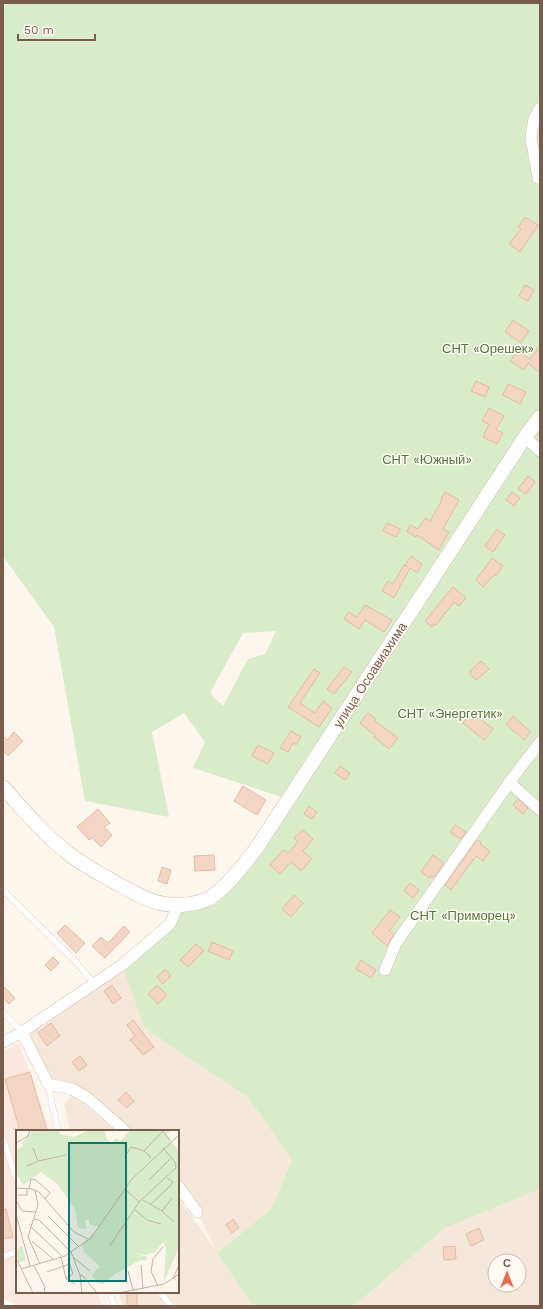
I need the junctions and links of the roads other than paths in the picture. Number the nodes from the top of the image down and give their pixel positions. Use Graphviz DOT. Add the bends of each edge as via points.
graph roads {
  1 [pos="540,108"];
  2 [pos="538,178"];
  3 [pos="540,416"];
  4 [pos="525,437"];
  5 [pos="540,451"];
  6 [pos="540,742"];
  7 [pos="509,782"];
  8 [pos="3,787"];
  9 [pos="540,810"];
  10 [pos="3,890"];
  11 [pos="178,906"];
  12 [pos="385,970"];
  13 [pos="94,983"];
  14 [pos="3,1012"];
  15 [pos="22,1032"];
  16 [pos="3,1042"];
  17 [pos="48,1084"];
  18 [pos="58,1130"];
  19 [pos="123,1130"];
  20 [pos="3,1139"];
  21 [pos="4,1146"];
  22 [pos="16,1177"];
  23 [pos="179,1187"];
  24 [pos="197,1212"];
  25 [pos="16,1251"];
  26 [pos="3,1257"];
  27 [pos="110,1293"];
  28 [pos="161,1293"];
  29 [pos="3,1301"];
  30 [pos="12,1306"];
  31 [pos="114,1306"];
  32 [pos="171,1306"];
  1 -- 2 [label="street" via="534,119 531,137"];
  3 -- 4 [label="street, улица Осоавиахима"];
  4 -- 5 [label="street"];
  4 -- 11 [label="street, улица Осоавиахима" via="256,849 234,876 210,898 195,904"];
  6 -- 7 [label="street"];
  7 -- 9 [label="street"];
  7 -- 12 [label="street" via="396,943"];
  8 -- 11 [label="street, улица Осоавиахима" via="28,816 70,855 152,902"];
  10 -- 13 [label="lane"];
  11 -- 13 [label="street" via="170,924 122,965"];
  13 -- 15 [label="street"];
  14 -- 15 [label="lane"];
  15 -- 16 [label="street"];
  15 -- 17 [label="street"];
  17 -- 18 [label="lane"];
  17 -- 19 [label="street" via="72,1089 89,1099"];
  20 -- 21 [label="lane"];
  21 -- 22 [label="lane"];
  23 -- 24 [label="street"];
  25 -- 26 [label="lane"];
  27 -- 31 [label="lane"];
  28 -- 32 [label="lane"];
  29 -- 30 [label="lane"];
}
